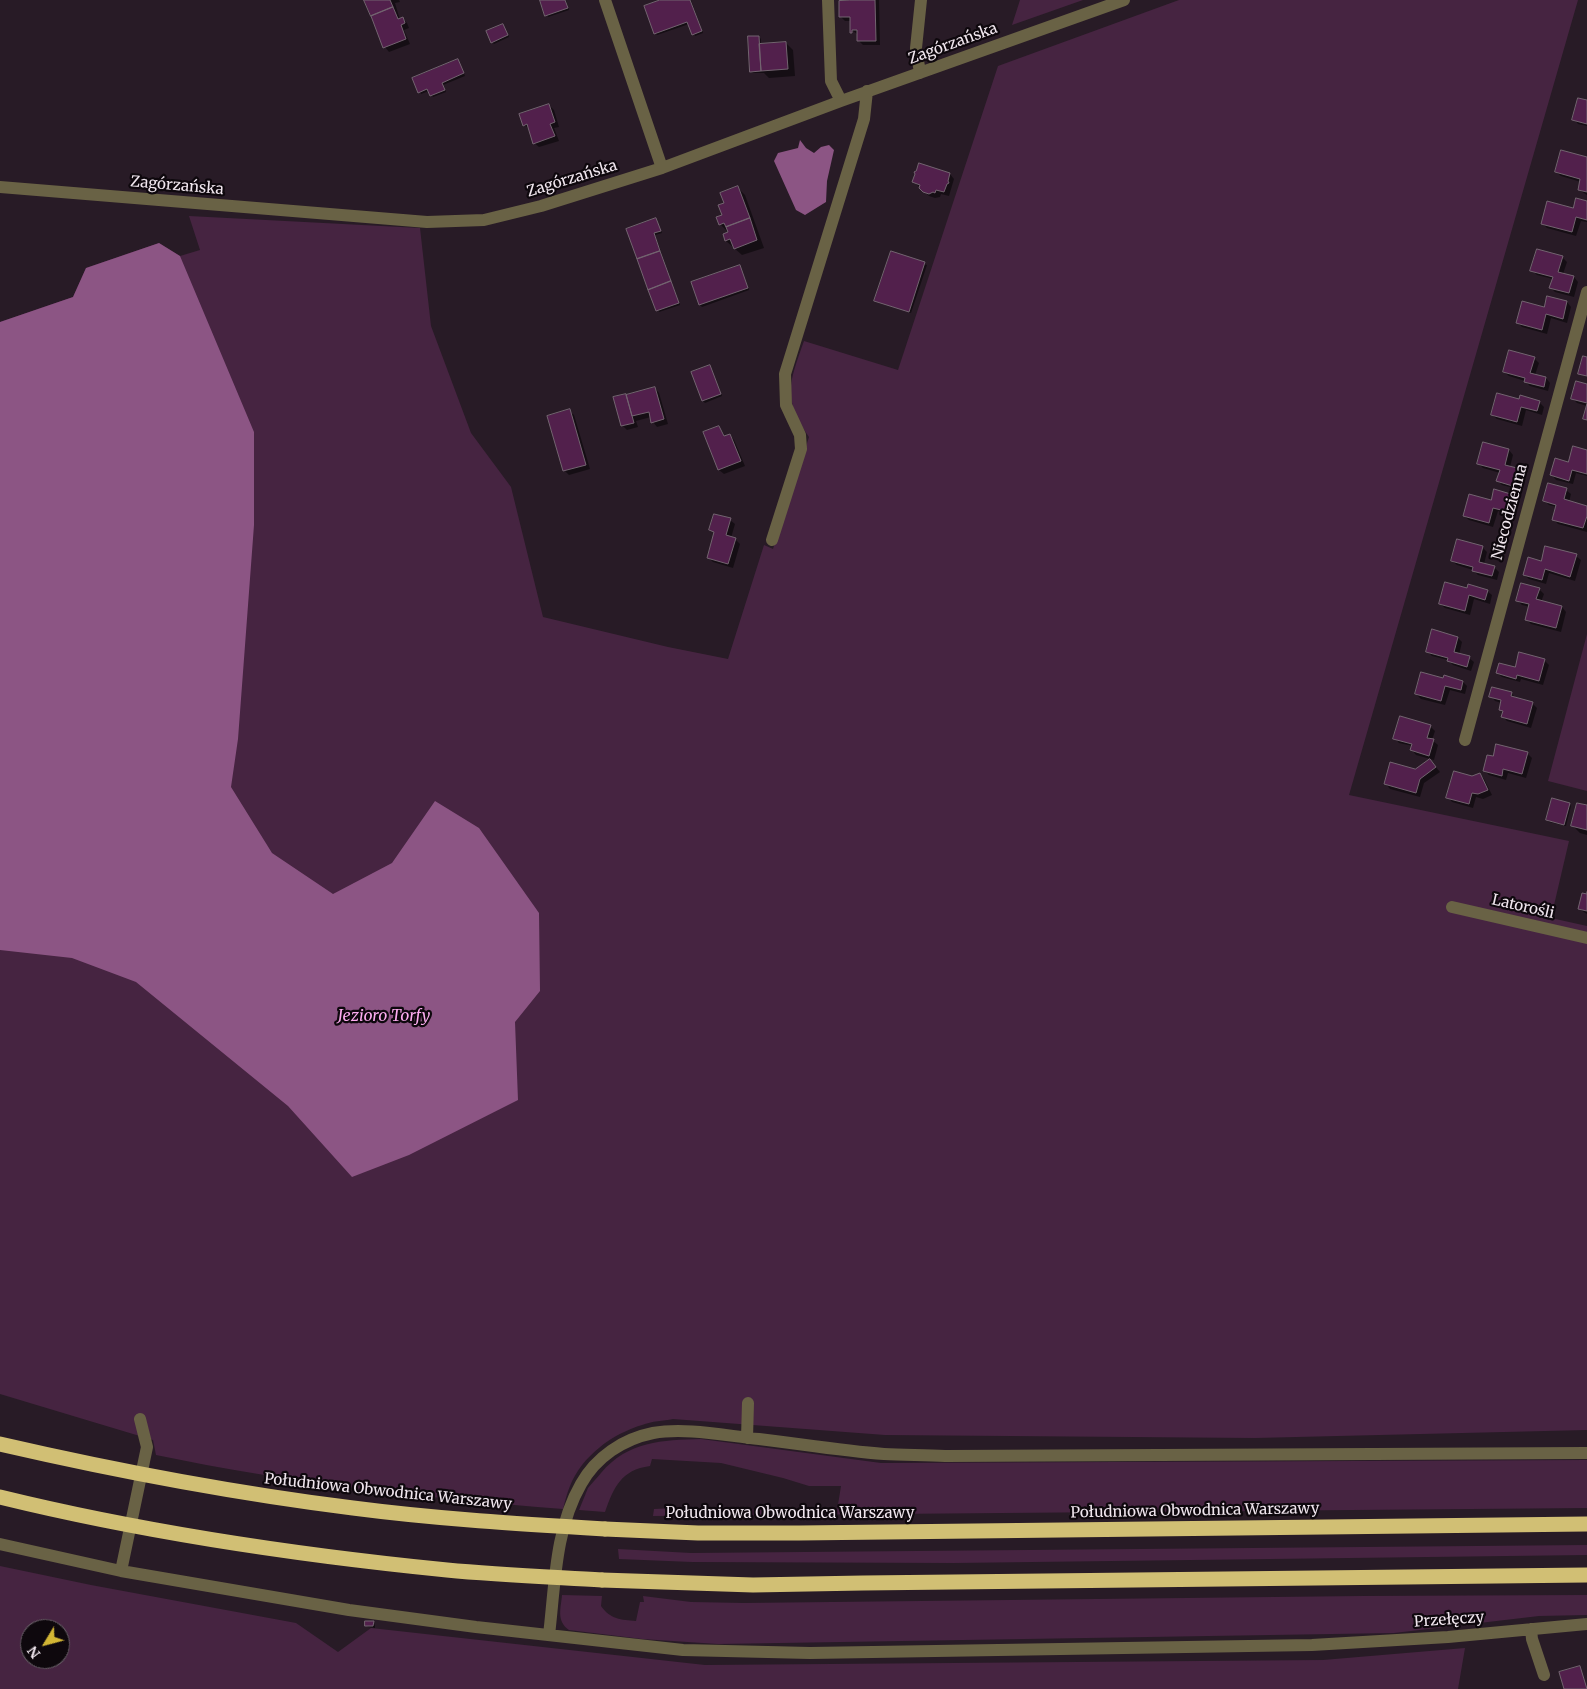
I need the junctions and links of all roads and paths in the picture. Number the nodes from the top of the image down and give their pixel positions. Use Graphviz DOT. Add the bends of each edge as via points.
graph roads {
  1 [pos="605,0"];
  2 [pos="828,0"];
  3 [pos="921,0"];
  4 [pos="1124,0"];
  5 [pos="920,73"];
  6 [pos="867,91"];
  7 [pos="841,101"];
  8 [pos="662,168"];
  9 [pos="0,187"];
  10 [pos="1587,292"];
  11 [pos="772,540"];
  12 [pos="1465,740"];
  13 [pos="1452,907"];
  14 [pos="1587,938"];
  15 [pos="748,1403"];
  16 [pos="140,1419"];
  17 [pos="747,1438"];
  18 [pos="0,1444"];
  19 [pos="1587,1453"];
  20 [pos="0,1497"];
  21 [pos="1587,1524"];
  22 [pos="0,1544"];
  23 [pos="121,1571"];
  24 [pos="1587,1575"];
  25 [pos="1587,1624"];
  26 [pos="1531,1629"];
  27 [pos="549,1635"];
  28 [pos="1544,1675"];
  1 -- 8 [label="street"];
  2 -- 7 [label="street" via="831,81"];
  3 -- 5 [label="street" via="916,48"];
  4 -- 5 [label="street, Zagórzańska"];
  5 -- 6 [label="street, Zagórzańska"];
  6 -- 7 [label="street, Zagórzańska"];
  6 -- 11 [label="street" via="864,119 785,374 786,405 800,435 801,449"];
  7 -- 8 [label="street, Zagórzańska"];
  8 -- 9 [label="street, Zagórzańska" via="541,206 484,220 427,222"];
  10 -- 12 [label="street, Niecodzienna"];
  13 -- 14 [label="street, Latorośli"];
  15 -- 17 [label="street"];
  16 -- 23 [label="street" via="147,1448"];
  17 -- 19 [label="street" via="883,1454 945,1456"];
  17 -- 27 [label="street" via="688,1432 654,1433 632,1439 599,1460 579,1487 565,1522"];
  18 -- 21 [label="highway, Południowa Obwodnica Warszawy, bridge" via="122,1471 376,1511 605,1529 799,1533"];
  20 -- 24 [label="highway, bridge" via="116,1522 272,1549 448,1570 602,1580 800,1585"];
  22 -- 23 [label="street, Przełęczy"];
  23 -- 27 [label="street, Przełęczy" via="349,1610"];
  25 -- 26 [label="street, Przełęczy"];
  26 -- 27 [label="street, Przełęczy" via="1312,1645 790,1653 684,1650"];
  26 -- 28 [label="street"];
}
